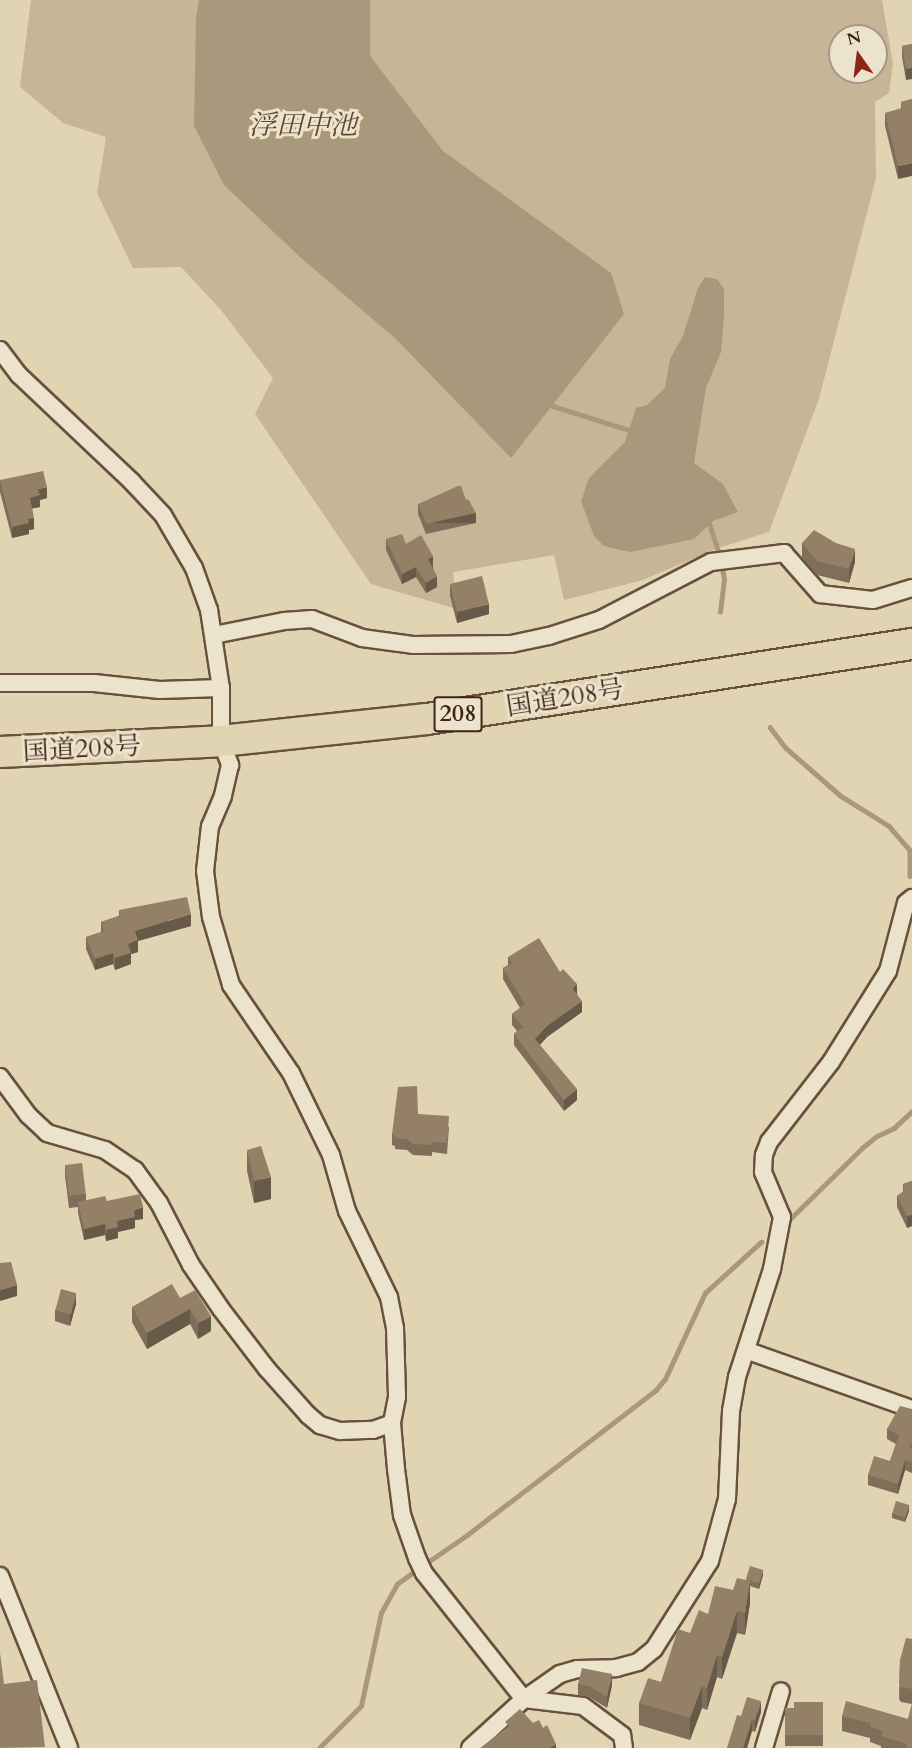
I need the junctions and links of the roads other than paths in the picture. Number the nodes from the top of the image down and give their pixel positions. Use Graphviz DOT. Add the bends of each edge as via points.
graph roads {
  1 [pos="0,350"];
  2 [pos="912,588"];
  3 [pos="214,635"];
  4 [pos="912,644"];
  5 [pos="0,683"];
  6 [pos="221,688"];
  7 [pos="221,741"];
  8 [pos="0,752"];
  9 [pos="912,898"];
  10 [pos="0,1077"];
  11 [pos="748,1351"];
  12 [pos="912,1409"];
  13 [pos="392,1423"];
  14 [pos="0,1576"];
  15 [pos="780,1691"];
  16 [pos="524,1698"];
  17 [pos="69,1748"];
  18 [pos="470,1748"];
  19 [pos="625,1748"];
  20 [pos="764,1748"];
  1 -- 3 [label="street" via="27,383 163,515 194,568 210,610"];
  2 -- 3 [label="street" via="873,600 820,594 784,553 711,562 599,620 511,644 413,645 362,638 312,619"];
  3 -- 6 [label="street"];
  4 -- 7 [label="highway, 国道208号 / 208" via="427,719"];
  5 -- 6 [label="street" via="94,683 160,690"];
  6 -- 7 [label="street"];
  7 -- 8 [label="highway, 国道208号 / 208"];
  7 -- 13 [label="street" via="230,765 223,796 210,826 205,871 211,917 231,985 291,1073 331,1155 347,1210 389,1297 396,1328 397,1397"];
  9 -- 11 [label="street" via="906,903 888,971 831,1062 769,1142 764,1155 763,1172 782,1218"];
  10 -- 13 [label="street" via="47,1133 105,1150 135,1170 159,1203 191,1265 221,1309 267,1369 320,1425 340,1431 373,1430"];
  11 -- 12 [label="street"];
  11 -- 16 [label="street" via="737,1377 724,1509 710,1561 654,1649 638,1662 616,1668 577,1669 560,1674"];
  13 -- 16 [label="street" via="402,1515 424,1573"];
  14 -- 17 [label="street"];
  15 -- 20 [label="street"];
  16 -- 18 [label="street"];
  16 -- 19 [label="street" via="583,1706 622,1735"];
}
